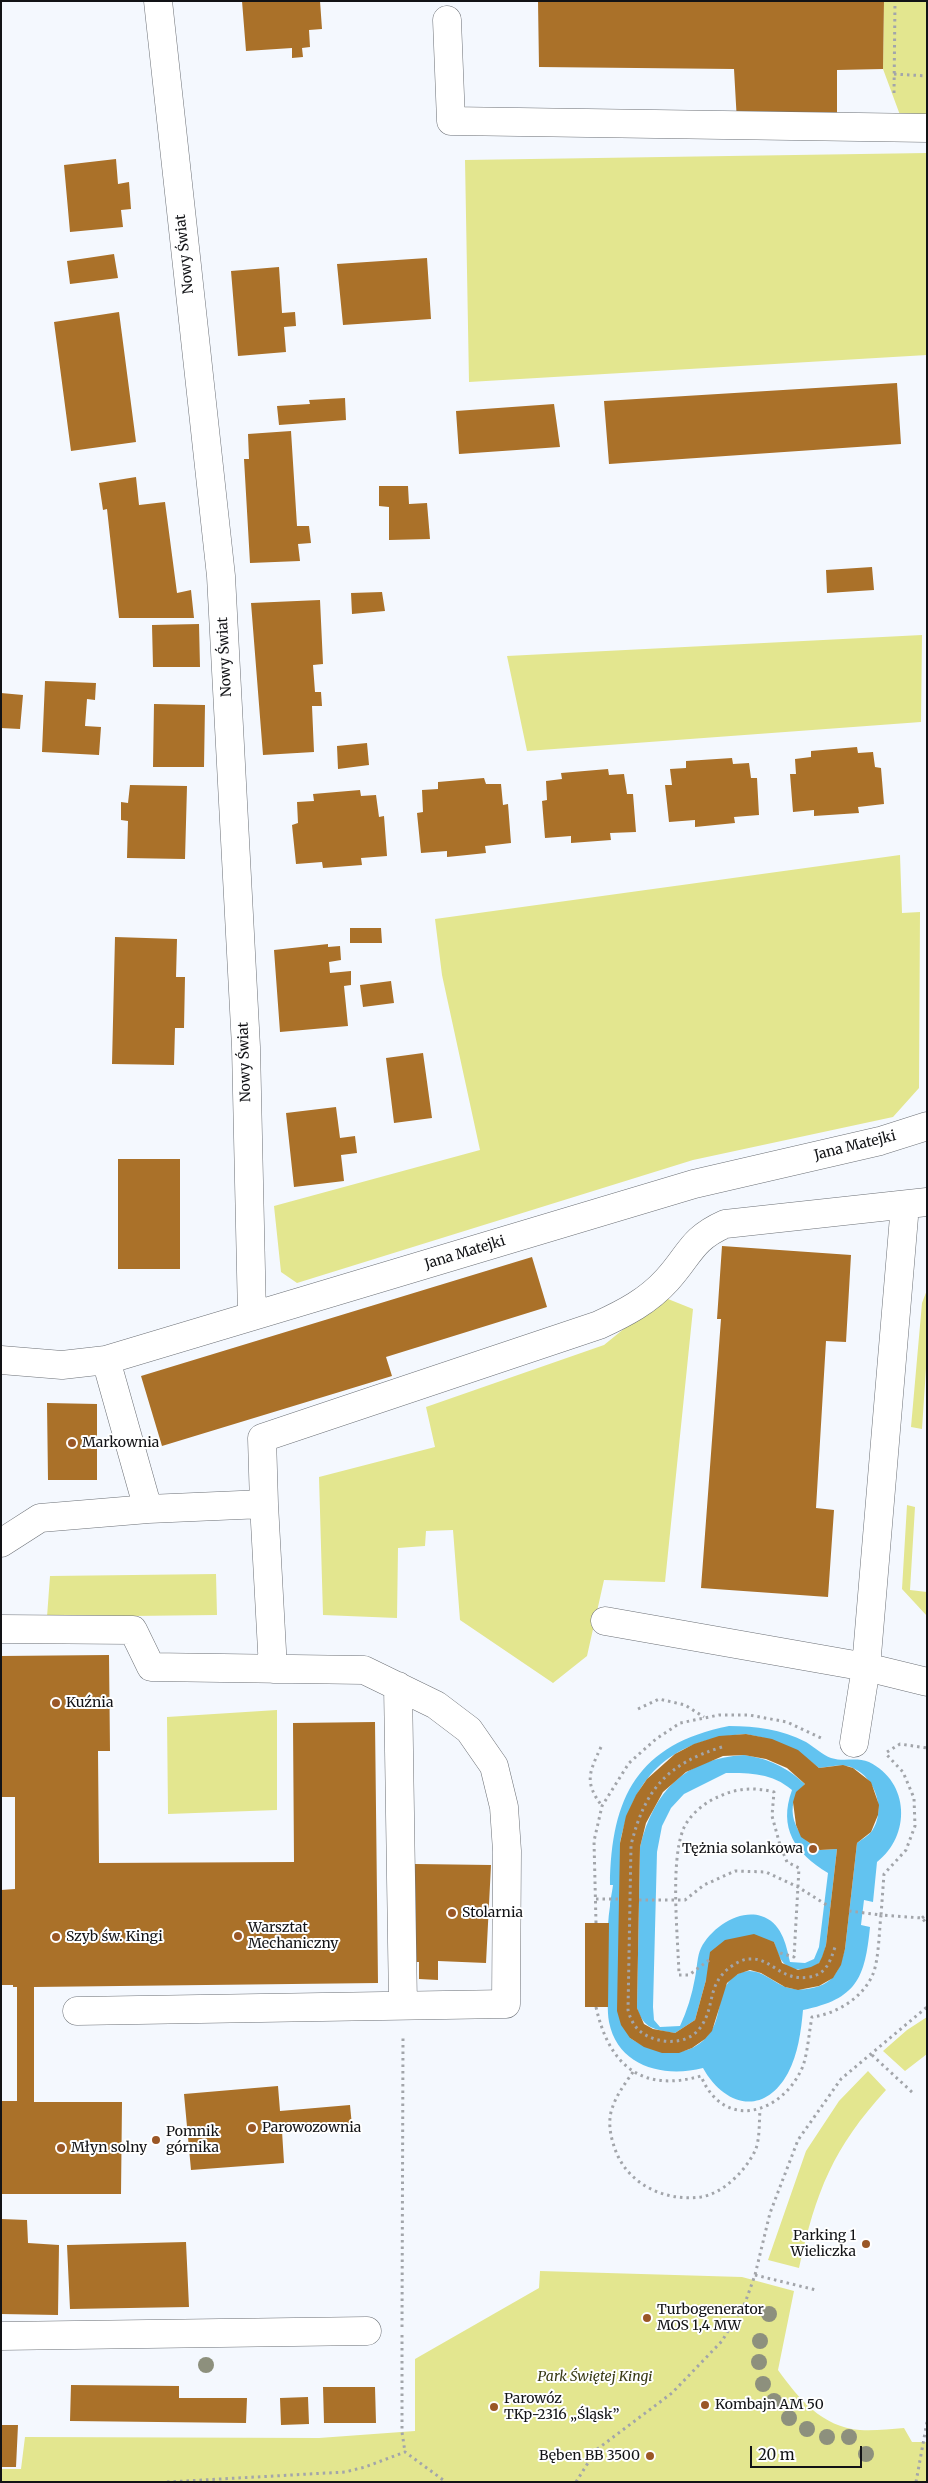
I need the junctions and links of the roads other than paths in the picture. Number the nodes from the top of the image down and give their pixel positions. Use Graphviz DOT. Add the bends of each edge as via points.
graph roads {
  1 [pos="158,1"];
  2 [pos="447,20"];
  3 [pos="927,128"];
  4 [pos="927,1126"];
  5 [pos="916,1204"];
  6 [pos="252,1316"];
  7 [pos="1,1360"];
  8 [pos="106,1360"];
  9 [pos="264,1504"];
  10 [pos="148,1509"];
  11 [pos="1,1543"];
  12 [pos="605,1621"];
  13 [pos="1,1629"];
  14 [pos="866,1667"];
  15 [pos="273,1669"];
  16 [pos="927,1682"];
  17 [pos="398,1686"];
  18 [pos="854,1743"];
  19 [pos="403,2005"];
  20 [pos="77,2011"];
  21 [pos="367,2331"];
  22 [pos="1,2336"];
  1 -- 6 [label="street, Nowy Świat" via="221,576 246,1047"];
  2 -- 3 [label="street" via="451,121"];
  4 -- 6 [label="street, Jana Matejki" via="880,1141 694,1184"];
  5 -- 9 [label="street" via="725,1224 693,1244 667,1280 638,1306 599,1325 262,1438"];
  5 -- 14 [label="street"];
  6 -- 8 [label="street, Jana Matejki"];
  7 -- 8 [label="street, Jana Matejki" via="62,1365"];
  8 -- 10 [label="street"];
  9 -- 10 [label="street"];
  9 -- 15 [label="street"];
  10 -- 11 [label="street" via="40,1518"];
  12 -- 14 [label="street"];
  13 -- 15 [label="street" via="133,1630 151,1668"];
  14 -- 16 [label="street"];
  14 -- 18 [label="street"];
  15 -- 17 [label="street" via="364,1670"];
  17 -- 19 [label="street"];
  17 -- 19 [label="street" via="436,1705 469,1730 494,1766 504,1807 507,1850 506,2004"];
  19 -- 20 [label="street"];
  21 -- 22 [label="street"];
}
